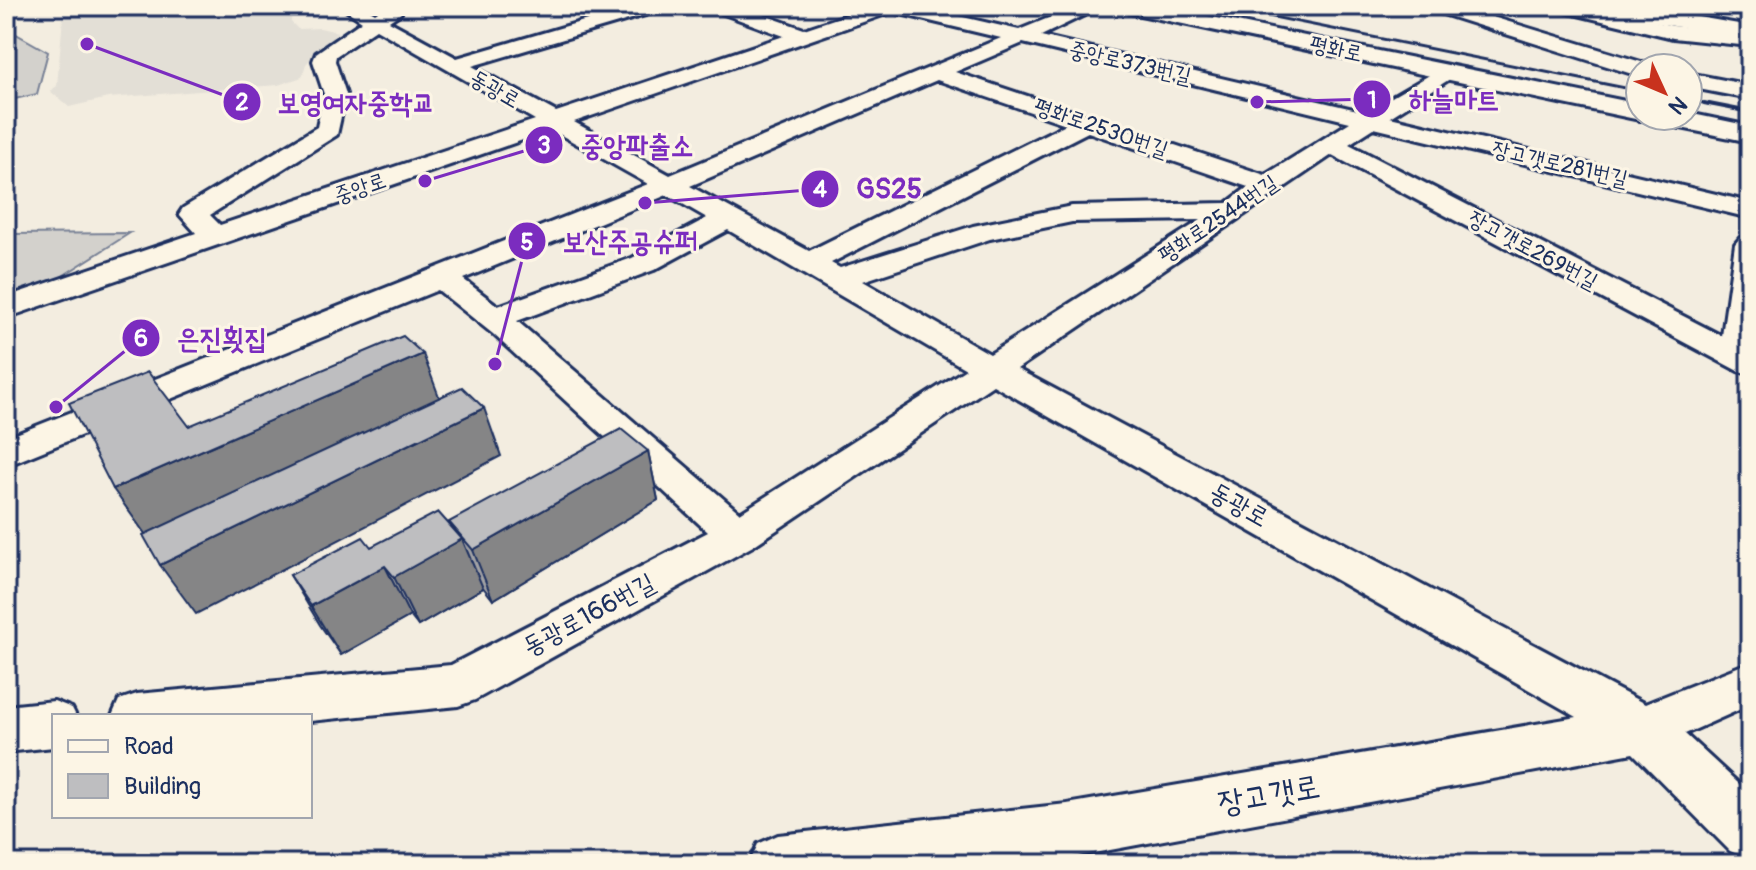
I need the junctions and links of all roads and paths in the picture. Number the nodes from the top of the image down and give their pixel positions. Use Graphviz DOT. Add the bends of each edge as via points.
graph roads {
  1 [pos="349,6"];
  2 [pos="399,6"];
  3 [pos="720,6"];
  4 [pos="891,6"];
  5 [pos="1094,6"];
  6 [pos="1126,6"];
  7 [pos="1437,6"];
  8 [pos="1564,6"];
  9 [pos="1598,6"];
  10 [pos="639,8"];
  11 [pos="375,21"];
  12 [pos="1673,32"];
  13 [pos="1750,33"];
  14 [pos="804,36"];
  15 [pos="1018,36"];
  16 [pos="1750,40"];
  17 [pos="1656,52"];
  18 [pos="454,65"];
  19 [pos="1624,65"];
  20 [pos="934,72"];
  21 [pos="1445,72"];
  22 [pos="1704,83"];
  23 [pos="1750,92"];
  24 [pos="1624,109"];
  25 [pos="1370,119"];
  26 [pos="554,123"];
  27 [pos="1087,123"];
  28 [pos="1704,125"];
  29 [pos="1750,134"];
  30 [pos="1330,144"];
  31 [pos="1268,185"];
  32 [pos="666,186"];
  33 [pos="1750,210"];
  34 [pos="1234,211"];
  35 [pos="726,219"];
  36 [pos="216,237"];
  37 [pos="1748,260"];
  38 [pos="808,263"];
  39 [pos="441,277"];
  40 [pos="837,279"];
  41 [pos="6,308"];
  42 [pos="494,318"];
  43 [pos="1743,360"];
  44 [pos="991,369"];
  45 [pos="6,453"];
  46 [pos="738,535"];
  47 [pos="1750,683"];
  48 [pos="158,714"];
  49 [pos="52,724"];
  50 [pos="1643,728"];
  51 [pos="6,729"];
  52 [pos="1750,832"];
  53 [pos="778,864"];
  1 -- 11 [label="street, 동광로"];
  2 -- 11 [label="street"];
  3 -- 14 [label="street"];
  4 -- 14 [label="street, 중앙로"];
  4 -- 15 [label="street, 중앙로373번길"];
  5 -- 15 [label="street"];
  6 -- 21 [label="main road, 평화로"];
  7 -- 19 [label="street"];
  8 -- 12 [label="street"];
  9 -- 13 [label="main road"];
  10 -- 18 [label="street"];
  11 -- 18 [label="street, 동광로"];
  11 -- 36 [label="street" via="326,53 335,94 328,130 193,214"];
  12 -- 16 [label="street"];
  12 -- 17 [label="street"];
  14 -- 26 [label="street, 중앙로"];
  15 -- 20 [label="street"];
  15 -- 25 [label="street, 중앙로373번길"];
  18 -- 26 [label="street, 동광로"];
  20 -- 27 [label="street, 평화로2530번길"];
  20 -- 32 [label="street"];
  21 -- 24 [label="main road, 평화로"];
  21 -- 25 [label="street, 평화로2544번길"];
  22 -- 23 [label="street"];
  25 -- 30 [label="street, 평화로2544번길"];
  25 -- 33 [label="street, 장고갯로281번길"];
  26 -- 32 [label="street, 동광로"];
  26 -- 36 [label="street, 중앙로"];
  27 -- 31 [label="street, 평화로2530번길"];
  27 -- 38 [label="street"];
  28 -- 29 [label="main road"];
  30 -- 31 [label="street, 평화로2544번길"];
  30 -- 43 [label="street, 장고갯로269번길"];
  31 -- 34 [label="street, 평화로2544번길"];
  32 -- 35 [label="street, 동광로"];
  32 -- 39 [label="street"];
  34 -- 40 [label="street" via="1072,214 983,232"];
  34 -- 44 [label="street, 평화로2544번길"];
  35 -- 38 [label="street, 동광로"];
  35 -- 42 [label="street" via="643,264"];
  36 -- 41 [label="street, 중앙로"];
  37 -- 43 [label="street, 장고갯로269번길"];
  38 -- 40 [label="street, 동광로"];
  39 -- 42 [label="street"];
  39 -- 45 [label="street"];
  40 -- 44 [label="street, 동광로"];
  42 -- 46 [label="street"];
  44 -- 46 [label="street, 동광로166번길"];
  44 -- 50 [label="street, 동광로"];
  46 -- 48 [label="street, 동광로166번길" via="458,685"];
  47 -- 50 [label="street, 장고갯로"];
  49 -- 51 [label="street"];
  50 -- 52 [label="street, 동광로"];
  50 -- 53 [label="street, 장고갯로" via="1067,831"];
}
